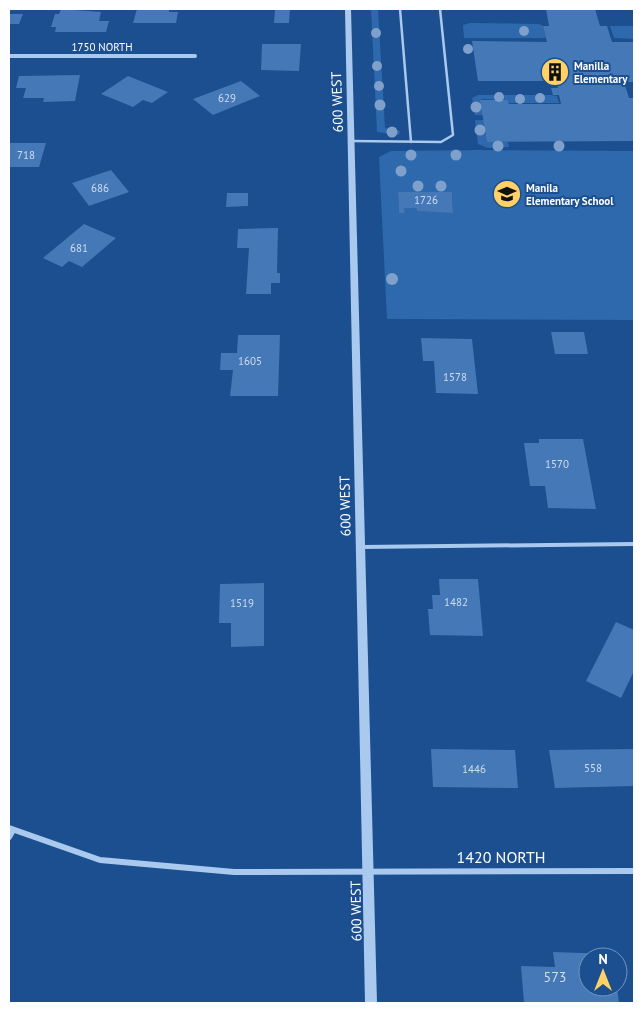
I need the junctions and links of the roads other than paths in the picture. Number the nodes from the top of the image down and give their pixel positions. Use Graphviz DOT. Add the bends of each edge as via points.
graph roads {
  1 [pos="348,9"];
  2 [pos="400,9"];
  3 [pos="440,9"];
  4 [pos="9,56"];
  5 [pos="195,56"];
  6 [pos="352,141"];
  7 [pos="412,142"];
  8 [pos="634,544"];
  9 [pos="360,547"];
  10 [pos="11,829"];
  11 [pos="9,837"];
  12 [pos="369,870"];
  13 [pos="634,871"];
  14 [pos="371,1003"];
  1 -- 6 [label="street, 600 WEST"];
  2 -- 7 [label="lane"];
  3 -- 7 [label="lane" via="454,132 446,141"];
  4 -- 5 [label="street, 1750 NORTH"];
  6 -- 7 [label="lane"];
  6 -- 9 [label="street, 600 WEST"];
  8 -- 9 [label="lane"];
  9 -- 12 [label="street, 600 WEST"];
  10 -- 11 [label="street"];
  10 -- 12 [label="street, 1420 NORTH" via="100,860 234,872"];
  12 -- 13 [label="street, 1420 NORTH"];
  12 -- 14 [label="street, 600 WEST"];
}
